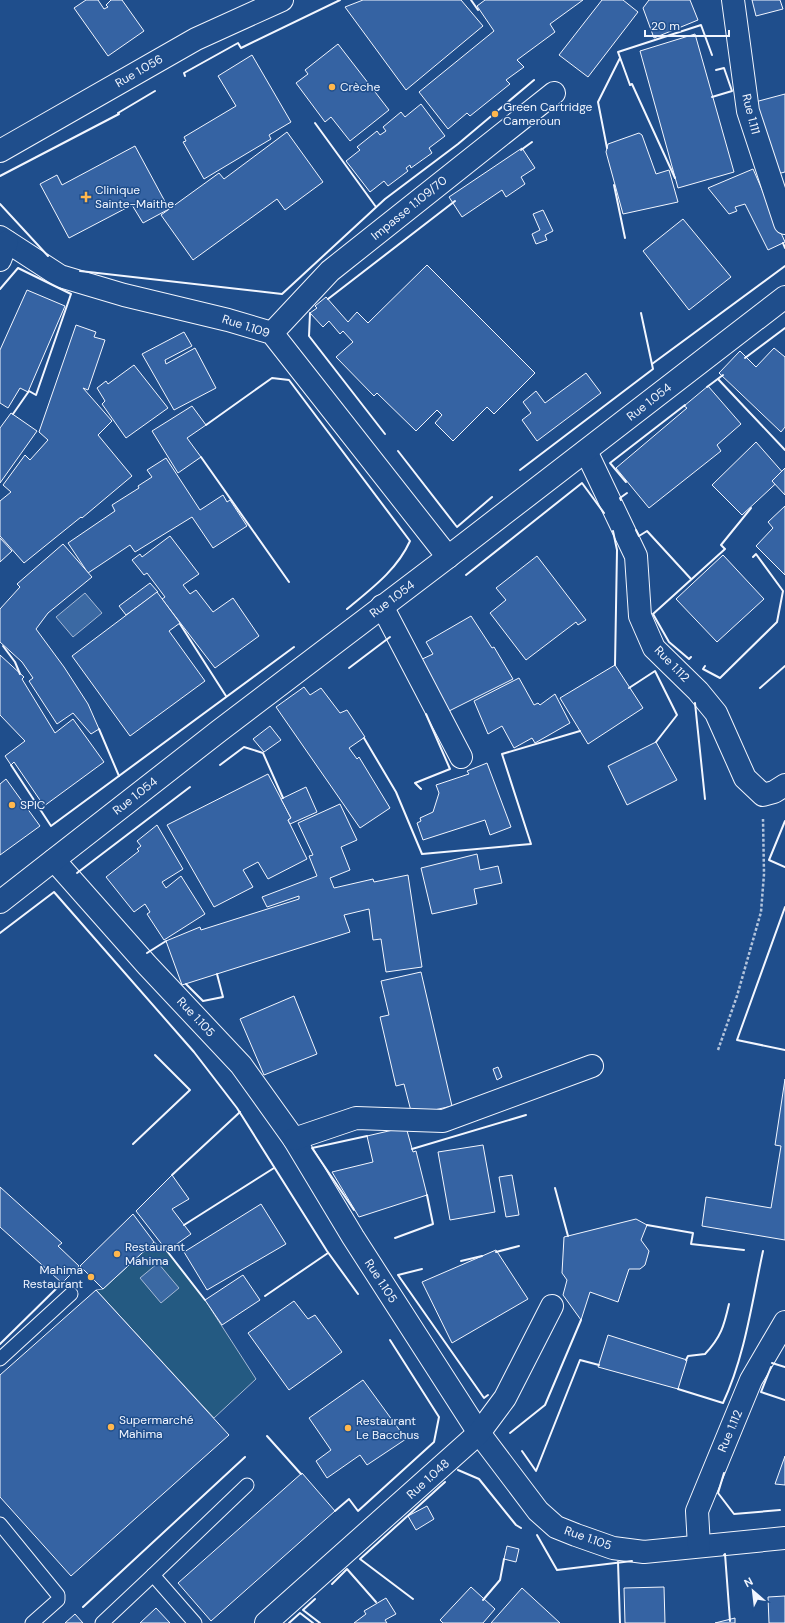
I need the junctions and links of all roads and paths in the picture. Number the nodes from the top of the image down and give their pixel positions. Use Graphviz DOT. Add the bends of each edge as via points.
graph roads {
  1 [pos="282,0"];
  2 [pos="733,0"];
  3 [pos="554,93"];
  4 [pos="0,151"];
  5 [pos="785,223"];
  6 [pos="2,246"];
  7 [pos="785,297"];
  8 [pos="272,332"];
  9 [pos="586,451"];
  10 [pos="448,557"];
  11 [pos="382,606"];
  12 [pos="461,757"];
  13 [pos="785,785"];
  14 [pos="763,795"];
  15 [pos="54,860"];
  16 [pos="0,902"];
  17 [pos="718,1050"];
  18 [pos="592,1066"];
  19 [pos="294,1139"];
  20 [pos="71,1294"];
  21 [pos="552,1306"];
  22 [pos="785,1322"];
  23 [pos="0,1359"];
  24 [pos="479,1433"];
  25 [pos="247,1485"];
  26 [pos="0,1524"];
  27 [pos="785,1538"];
  28 [pos="699,1546"];
  29 [pos="153,1576"];
  30 [pos="32,1623"];
  31 [pos="102,1623"];
  32 [pos="195,1623"];
  33 [pos="266,1623"];
  1 -- 4 [label="street, Rue 1.056" via="196,38"];
  2 -- 5 [label="street, Rue 1.111" via="748,111"];
  3 -- 8 [label="street, Impasse 1.109/70" via="330,272"];
  6 -- 8 [label="street, Rue 1.109" via="60,276 124,295"];
  7 -- 9 [label="street, Rue 1.054"];
  8 -- 10 [label="street, Rue 1.109"];
  9 -- 10 [label="street, Rue 1.054"];
  9 -- 14 [label="street, Rue 1.112" via="636,556 640,616 654,648 698,691 716,713 745,778"];
  10 -- 11 [label="street, Rue 1.054"];
  11 -- 12 [label="street"];
  11 -- 15 [label="street, Rue 1.054"];
  13 -- 14 [label="street"];
  14 -- 17 [label="path" via="764,874 761,912 737,996"];
  15 -- 16 [label="street, Rue 1.054"];
  15 -- 19 [label="street, Rue 1.105" via="240,1065"];
  18 -- 19 [label="street" via="443,1121 356,1118"];
  19 -- 24 [label="street, Rue 1.105" via="353,1237"];
  20 -- 23 [label="lane"];
  21 -- 24 [label="street, Rue 1.048" via="505,1398"];
  22 -- 28 [label="street, Rue 1.112" via="751,1380 697,1510"];
  24 -- 28 [label="street, Rue 1.105" via="538,1511 556,1527 614,1548 644,1552"];
  24 -- 33 [label="street, Rue 1.048"];
  25 -- 29 [label="lane"];
  26 -- 30 [label="lane" via="58,1595 58,1600"];
  27 -- 28 [label="street, Rue 1.105"];
  29 -- 31 [label="lane"];
  29 -- 32 [label="lane"];
}
